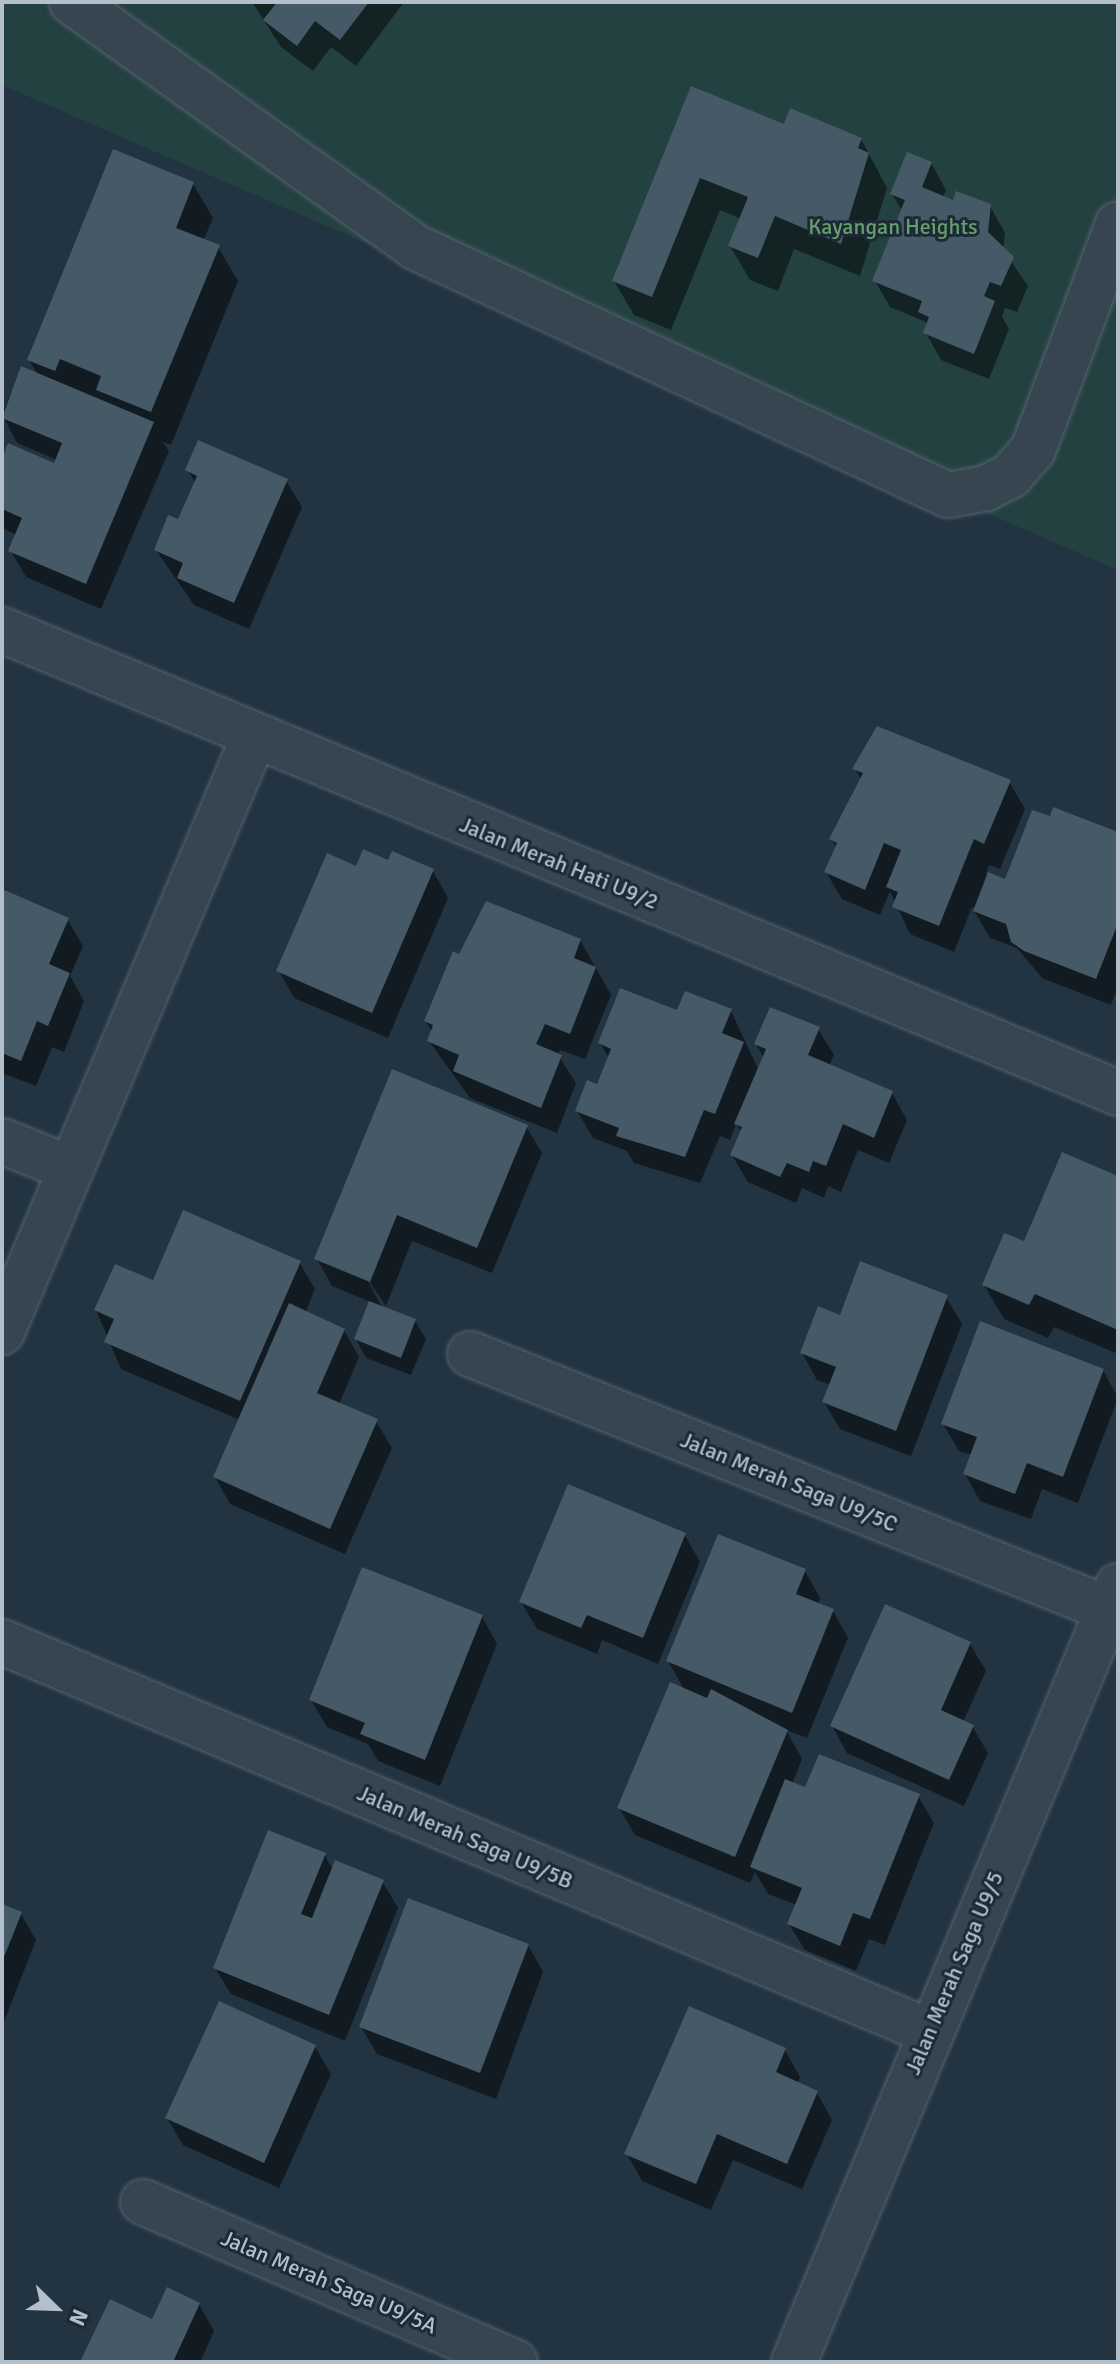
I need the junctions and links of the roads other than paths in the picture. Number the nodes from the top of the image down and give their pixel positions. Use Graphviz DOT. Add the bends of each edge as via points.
graph roads {
  1 [pos="72,2"];
  2 [pos="1118,224"];
  3 [pos="2,630"];
  4 [pos="254,737"];
  5 [pos="1118,1093"];
  6 [pos="2,1141"];
  7 [pos="71,1169"];
  8 [pos="2,1332"];
  9 [pos="470,1354"];
  10 [pos="1113,1598"];
  11 [pos="2,1642"];
  12 [pos="928,2031"];
  13 [pos="143,2202"];
  14 [pos="515,2362"];
  15 [pos="794,2362"];
  1 -- 2 [label="street" via="415,247 948,495 986,488 1011,475 1033,450"];
  3 -- 4 [label="street, Jalan Merah Hati U9/2"];
  4 -- 5 [label="street, Jalan Merah Hati U9/2"];
  4 -- 7 [label="street"];
  6 -- 7 [label="street"];
  7 -- 8 [label="street"];
  9 -- 10 [label="street, Jalan Merah Saga U9/5C"];
  10 -- 12 [label="street, Jalan Merah Saga U9/5"];
  11 -- 12 [label="street, Jalan Merah Saga U9/5B"];
  12 -- 15 [label="street, Jalan Merah Saga U9/5"];
  13 -- 14 [label="street, Jalan Merah Saga U9/5A"];
}
